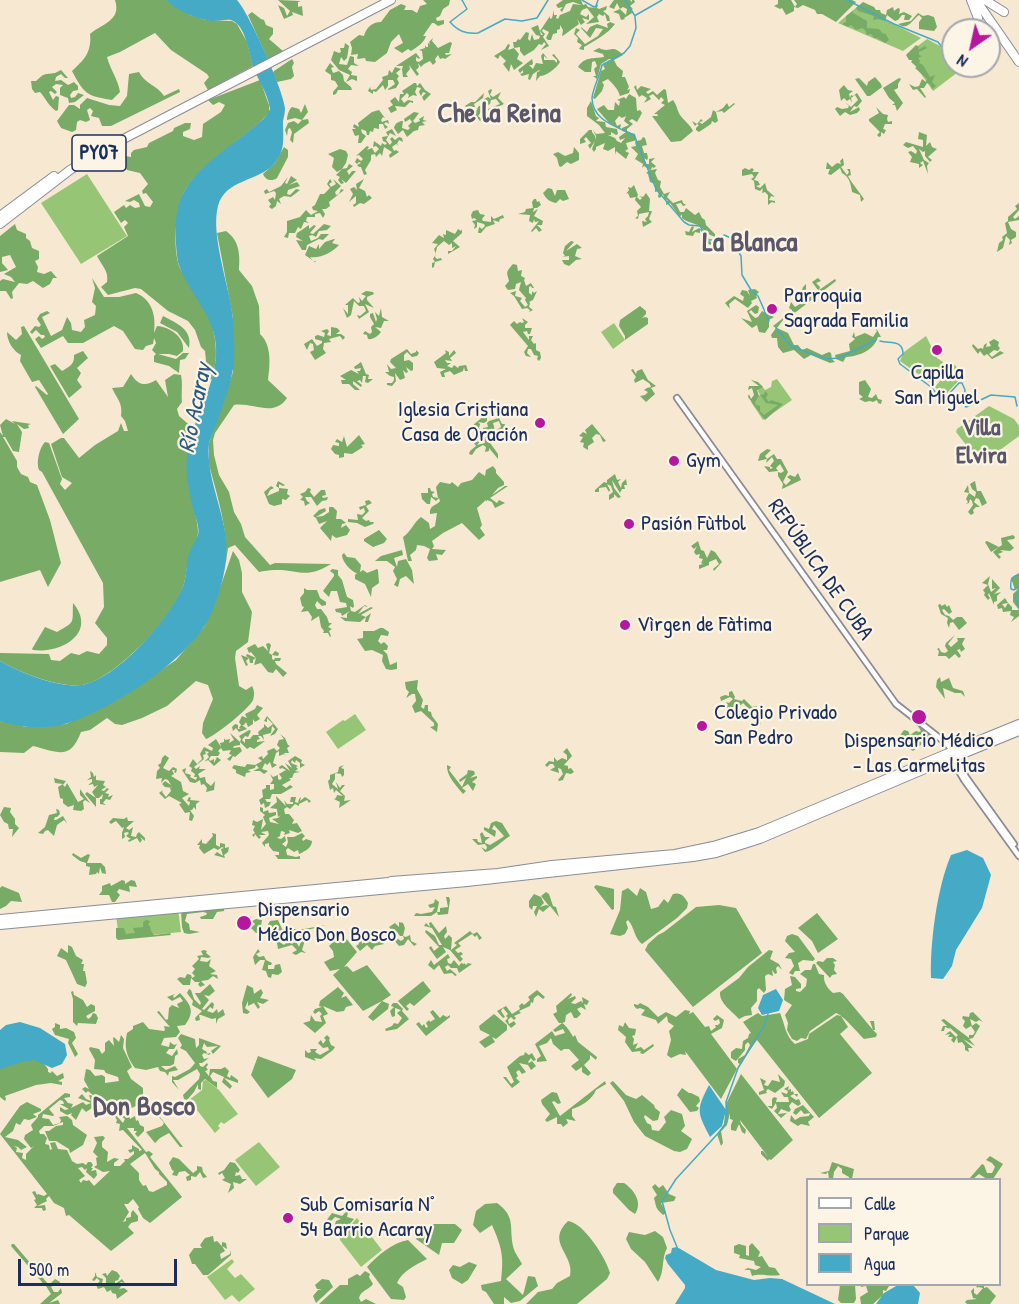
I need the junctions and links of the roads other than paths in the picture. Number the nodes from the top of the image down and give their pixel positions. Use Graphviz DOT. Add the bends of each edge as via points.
graph roads {
  1 [pos="383,0"];
  2 [pos="391,0"];
  3 [pos="970,0"];
  4 [pos="978,0"];
  5 [pos="985,0"];
  6 [pos="1004,12"];
  7 [pos="978,18"];
  8 [pos="315,38"];
  9 [pos="1018,58"];
  10 [pos="207,94"];
  11 [pos="0,216"];
  12 [pos="0,224"];
  13 [pos="677,398"];
  14 [pos="1019,724"];
  15 [pos="1019,731"];
  16 [pos="952,754"];
  17 [pos="1019,851"];
  18 [pos="1019,856"];
  19 [pos="88,913"];
  20 [pos="0,919"];
  21 [pos="0,925"];
  1 -- 8 [label="highway, PY07"];
  2 -- 8 [label="highway, PY07"];
  3 -- 7 [label="highway"];
  4 -- 9 [label="highway"];
  5 -- 6 [label="highway"];
  8 -- 10 [label="highway, PY07"];
  10 -- 11 [label="highway, PY07" via="95,149"];
  10 -- 12 [label="highway, PY07" via="76,166"];
  13 -- 16 [label="main road, REPÚBLICA DE CUBA" via="896,704"];
  14 -- 16 [label="highway"];
  15 -- 16 [label="highway"];
  16 -- 17 [label="main road"];
  16 -- 18 [label="main road" via="964,780"];
  16 -- 19 [label="highway" via="732,848 693,857"];
  19 -- 20 [label="highway"];
  19 -- 21 [label="highway"];
}
